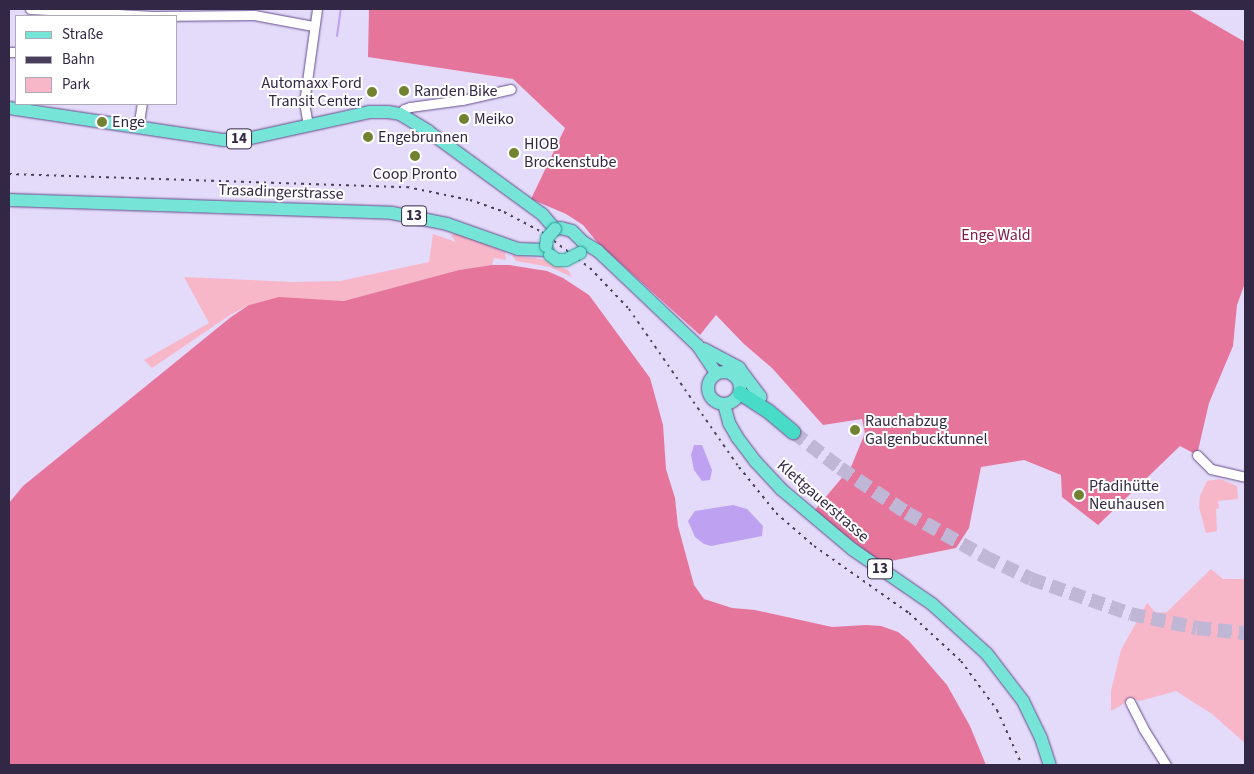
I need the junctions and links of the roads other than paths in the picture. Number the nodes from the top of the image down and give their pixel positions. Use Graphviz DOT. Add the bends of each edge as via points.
graph roads {
  1 [pos="30,9"];
  2 [pos="317,9"];
  3 [pos="135,15"];
  4 [pos="178,16"];
  5 [pos="313,26"];
  6 [pos="512,89"];
  7 [pos="142,105"];
  8 [pos="9,108"];
  9 [pos="400,114"];
  10 [pos="308,125"];
  11 [pos="138,128"];
  12 [pos="9,200"];
  13 [pos="558,229"];
  14 [pos="548,250"];
  15 [pos="616,269"];
  16 [pos="698,346"];
  17 [pos="716,373"];
  18 [pos="740,393"];
  19 [pos="761,398"];
  20 [pos="724,404"];
  21 [pos="768,411"];
  22 [pos="793,432"];
  23 [pos="1197,455"];
  24 [pos="1245,477"];
  25 [pos="1130,702"];
  26 [pos="1050,765"];
  27 [pos="1166,765"];
  1 -- 3 [label="street"];
  2 -- 5 [label="street"];
  4 -- 5 [label="street" via="254,15"];
  5 -- 10 [label="street" via="304,103"];
  6 -- 9 [label="street" via="410,107"];
  7 -- 11 [label="street"];
  8 -- 11 [label="main road, 14"];
  9 -- 10 [label="main road, 14" via="369,112"];
  9 -- 13 [label="main road, 14" via="428,131"];
  10 -- 11 [label="main road, 14" via="251,138 224,140"];
  12 -- 14 [label="main road, Trasadingerstrasse / 13" via="392,213 447,224 518,249"];
  13 -- 14 [label="main road, bridge" via="547,238"];
  13 -- 15 [label="main road, 13" via="572,231"];
  14 -- 15 [label="main road, 13, bridge" via="557,260 566,260 580,252 596,256"];
  15 -- 16 [label="main road, 13"];
  16 -- 17 [label="main road, 13"];
  16 -- 19 [label="main road" via="740,368"];
  17 -- 18 [label="main road" via="733,374 740,382"];
  17 -- 20 [label="main road, 13" via="708,383 708,393 714,401"];
  18 -- 20 [label="main road" via="734,401"];
  18 -- 21 [label="highway"];
  19 -- 21 [label="highway"];
  20 -- 26 [label="main road, Klettgauerstrasse / 13" via="737,437 781,489 852,549 932,604 987,654 1023,701"];
  21 -- 22 [label="highway"];
  23 -- 24 [label="street" via="1211,468"];
  25 -- 27 [label="street"];
}
